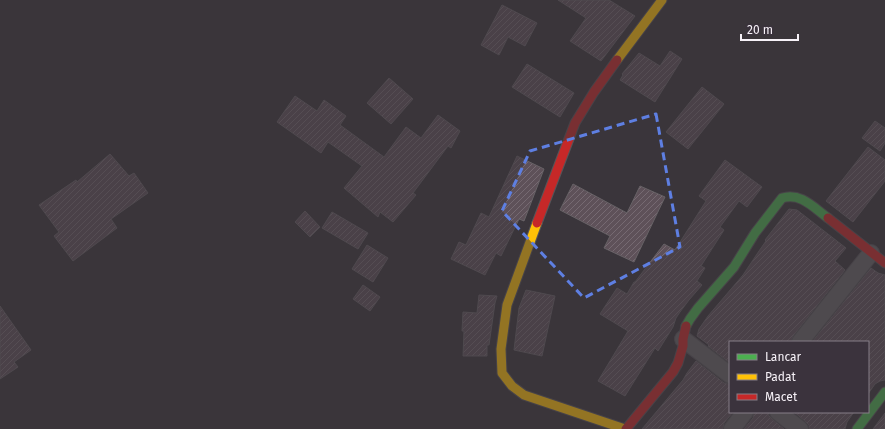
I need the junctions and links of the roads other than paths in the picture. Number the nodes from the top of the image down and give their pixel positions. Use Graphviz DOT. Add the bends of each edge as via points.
graph roads {
  1 [pos="662,0"];
  2 [pos="871,253"];
  3 [pos="885,263"];
  4 [pos="683,339"];
  5 [pos="801,341"];
  6 [pos="729,374"];
  7 [pos="885,392"];
  8 [pos="744,413"];
  9 [pos="779,413"];
  10 [pos="626,429"];
  11 [pos="732,429"];
  12 [pos="800,429"];
  13 [pos="857,429"];
  1 -- 10 [label="street" via="594,92 575,123 507,305 500,349 502,373 512,386 524,395"];
  2 -- 3 [label="street"];
  2 -- 4 [label="street" via="803,199 795,196 782,198 755,233 734,267 690,319"];
  2 -- 5 [label="street"];
  4 -- 6 [label="street"];
  4 -- 10 [label="street" via="678,363 673,372"];
  7 -- 13 [label="street"];
  8 -- 11 [label="street"];
  9 -- 12 [label="street"];
}
